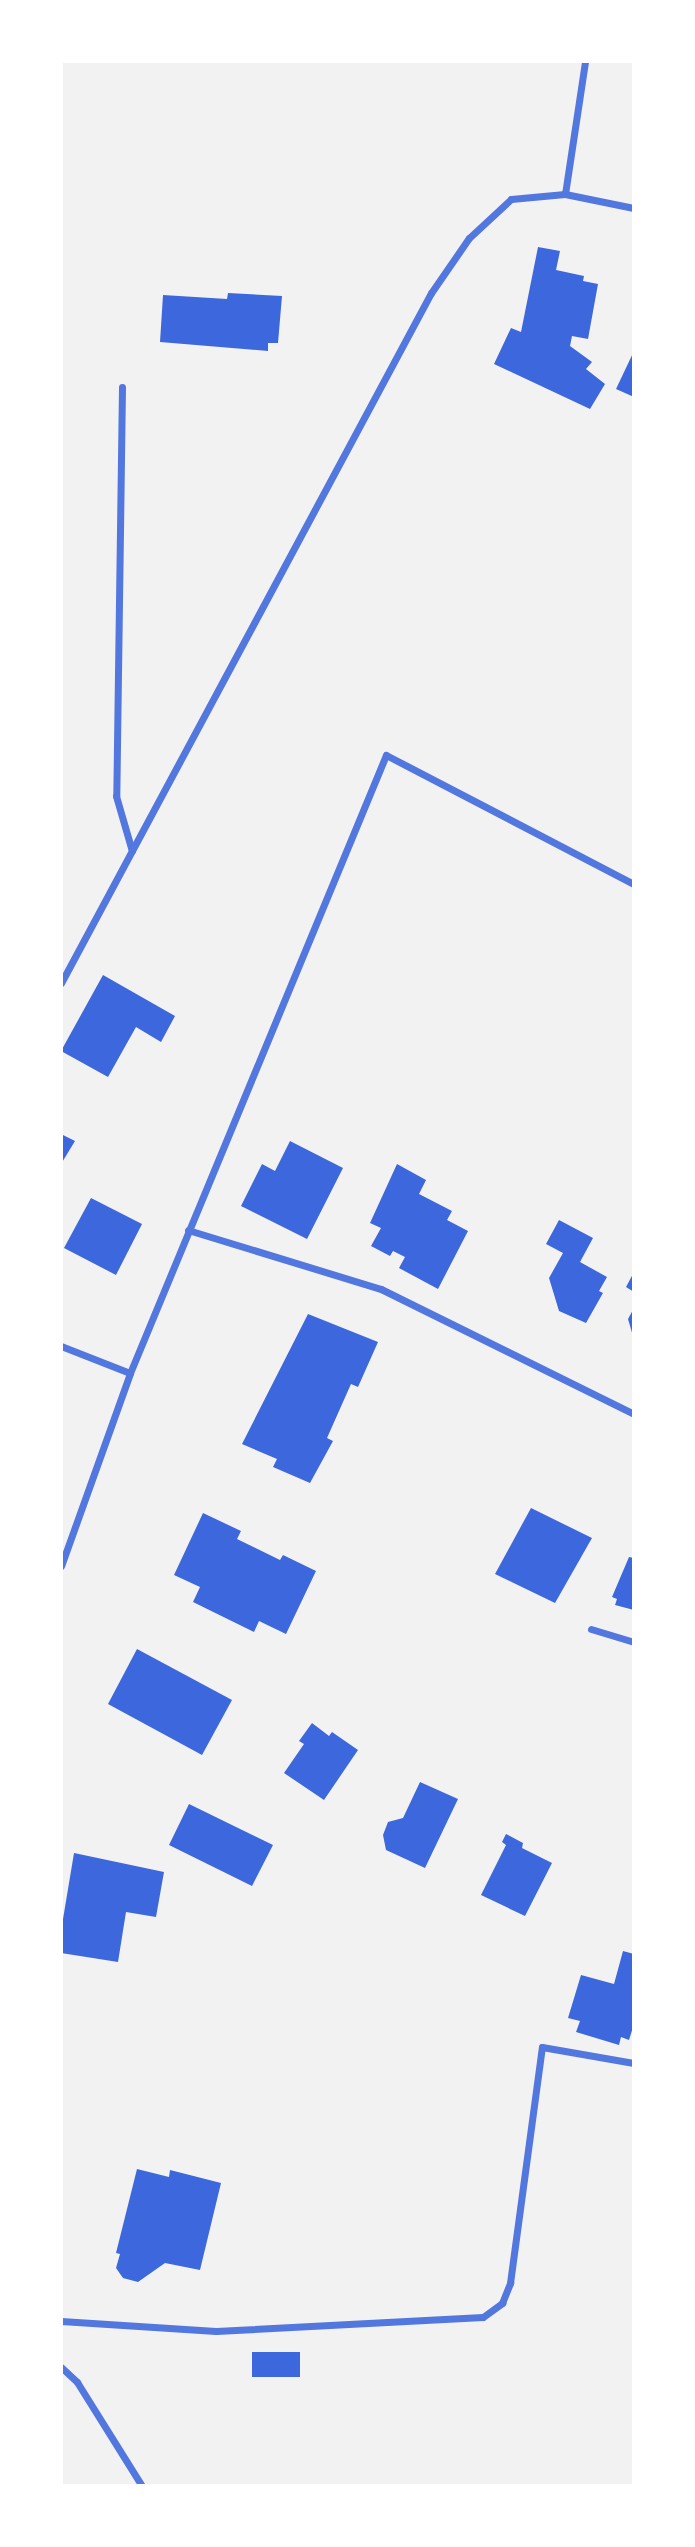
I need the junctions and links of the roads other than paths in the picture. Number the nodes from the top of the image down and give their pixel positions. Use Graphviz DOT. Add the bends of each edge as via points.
graph roads {
  1 [pos="585,61"];
  2 [pos="565,194"];
  3 [pos="634,208"];
  4 [pos="122,387"];
  5 [pos="132,851"];
  6 [pos="634,884"];
  7 [pos="61,983"];
  8 [pos="188,1230"];
  9 [pos="61,1346"];
  10 [pos="130,1373"];
  11 [pos="634,1414"];
  12 [pos="61,1566"];
  13 [pos="591,1629"];
  14 [pos="634,1642"];
  15 [pos="634,2063"];
  16 [pos="61,2320"];
  17 [pos="61,2367"];
  18 [pos="142,2486"];
  1 -- 2 [label="street"];
  2 -- 3 [label="street"];
  2 -- 5 [label="street" via="511,199 469,238 431,293"];
  4 -- 5 [label="street" via="116,796"];
  5 -- 7 [label="street"];
  6 -- 8 [label="street" via="386,755"];
  8 -- 10 [label="street"];
  8 -- 11 [label="street" via="381,1289"];
  9 -- 10 [label="street"];
  10 -- 12 [label="street"];
  13 -- 14 [label="street"];
  15 -- 16 [label="street" via="542,2047 510,2283 502,2303 483,2316 216,2331"];
  17 -- 18 [label="street" via="77,2382"];
}
